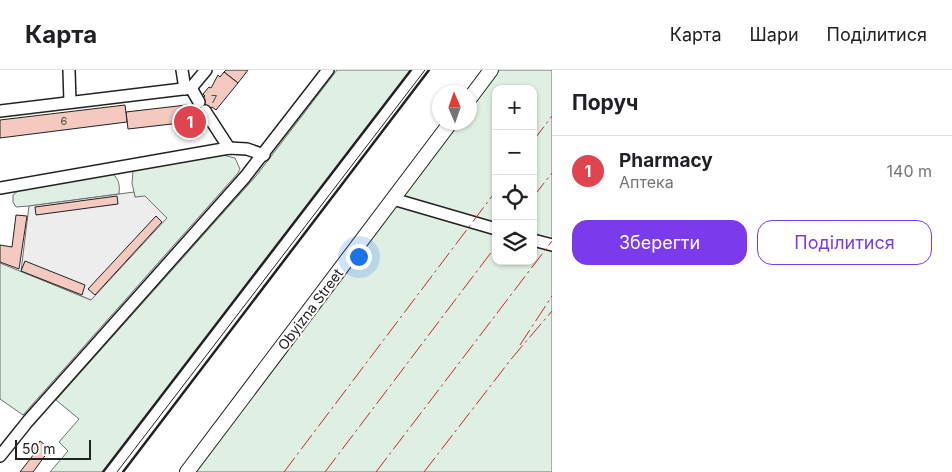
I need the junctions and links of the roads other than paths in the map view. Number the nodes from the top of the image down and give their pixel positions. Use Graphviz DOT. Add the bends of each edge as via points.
graph roads {
  1 [pos="69,70"];
  2 [pos="182,70"];
  3 [pos="206,70"];
  4 [pos="328,70"];
  5 [pos="491,70"];
  6 [pos="188,88"];
  7 [pos="477,89"];
  8 [pos="70,102"];
  9 [pos="0,111"];
  10 [pos="445,130"];
  11 [pos="230,148"];
  12 [pos="264,155"];
  13 [pos="0,188"];
  14 [pos="393,199"];
  15 [pos="492,228"];
  16 [pos="537,241"];
  17 [pos="552,245"];
  18 [pos="0,456"];
  19 [pos="187,472"];
  1 -- 8 [label="street"];
  2 -- 6 [label="street"];
  3 -- 6 [label="street"];
  4 -- 12 [label="street"];
  5 -- 7 [label="main road"];
  6 -- 8 [label="street"];
  6 -- 11 [label="street"];
  8 -- 9 [label="street"];
  10 -- 14 [label="main road, Obyizna Street"];
  11 -- 12 [label="street"];
  11 -- 13 [label="street"];
  12 -- 18 [label="street"];
  14 -- 15 [label="street"];
  14 -- 19 [label="main road, Obyizna Street"];
  16 -- 17 [label="street"];
}
